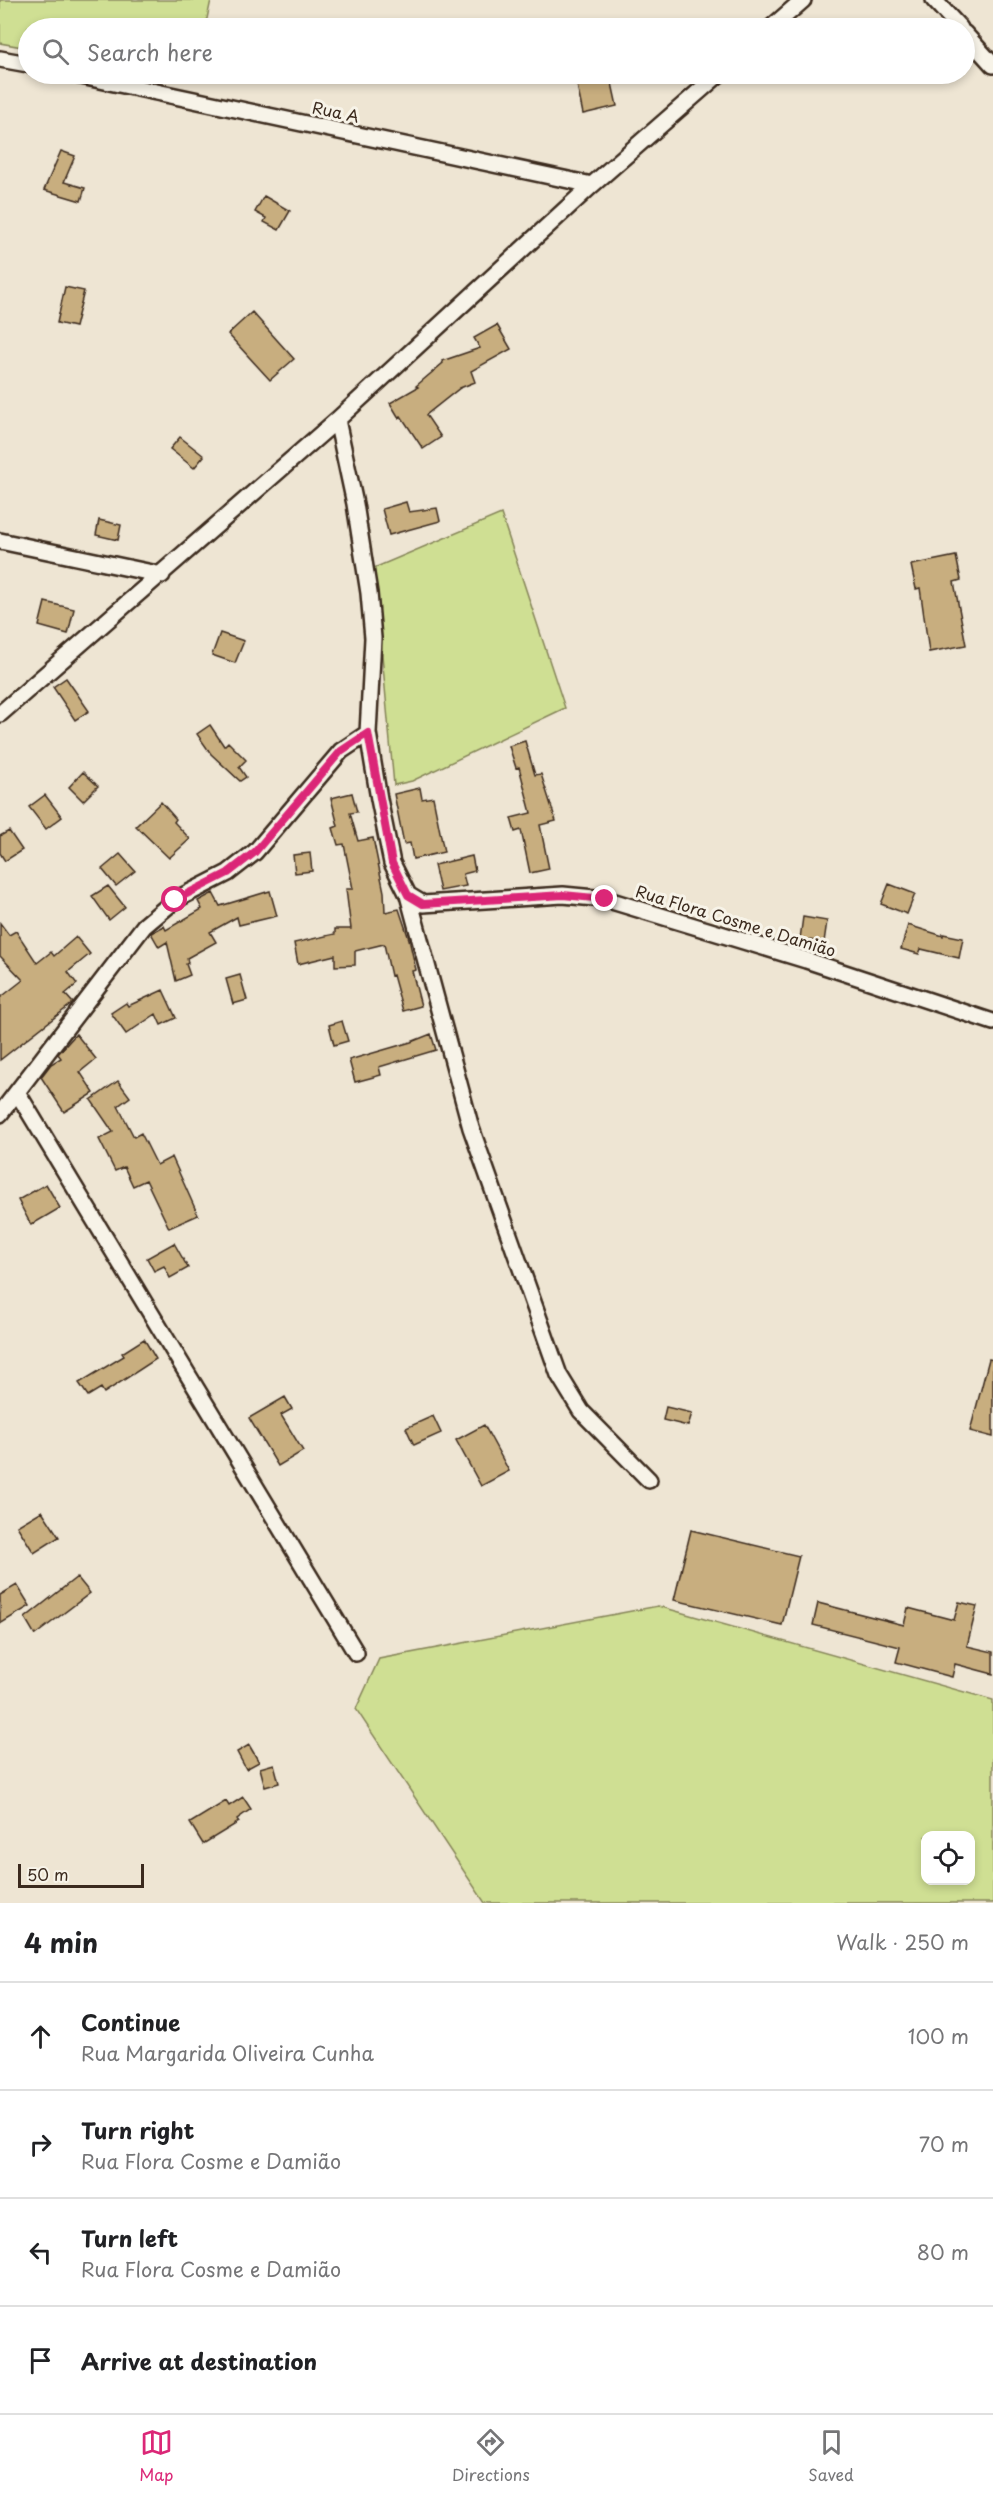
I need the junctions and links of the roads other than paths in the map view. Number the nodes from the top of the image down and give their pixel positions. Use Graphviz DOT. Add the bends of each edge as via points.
graph roads {
  1 [pos="803,0"];
  2 [pos="934,0"];
  3 [pos="782,18"];
  4 [pos="951,18"];
  5 [pos="975,45"];
  6 [pos="0,59"];
  7 [pos="18,62"];
  8 [pos="993,65"];
  9 [pos="119,84"];
  10 [pos="708,84"];
  11 [pos="592,185"];
  12 [pos="337,420"];
  13 [pos="0,541"];
  14 [pos="162,574"];
  15 [pos="0,714"];
  16 [pos="368,733"];
  17 [pos="408,895"];
  18 [pos="993,1022"];
  19 [pos="17,1092"];
  20 [pos="0,1114"];
  21 [pos="649,1480"];
  22 [pos="356,1653"];
  1 -- 3 [label="street"];
  2 -- 4 [label="street"];
  5 -- 8 [label="street"];
  6 -- 7 [label="street"];
  9 -- 11 [label="street, Rua A"];
  10 -- 11 [label="street"];
  11 -- 12 [label="street"];
  12 -- 14 [label="street"];
  12 -- 16 [label="street" via="355,504 372,627"];
  13 -- 14 [label="street"];
  14 -- 15 [label="street"];
  16 -- 17 [label="street" via="392,863"];
  16 -- 19 [label="street" via="341,751 243,863 175,900 144,926"];
  17 -- 18 [label="street, Rua Flora Cosme e Damião" via="423,904 563,895 605,899"];
  17 -- 21 [label="street" via="471,1128 559,1375 580,1411"];
  19 -- 20 [label="street"];
  19 -- 22 [label="street"];
}
